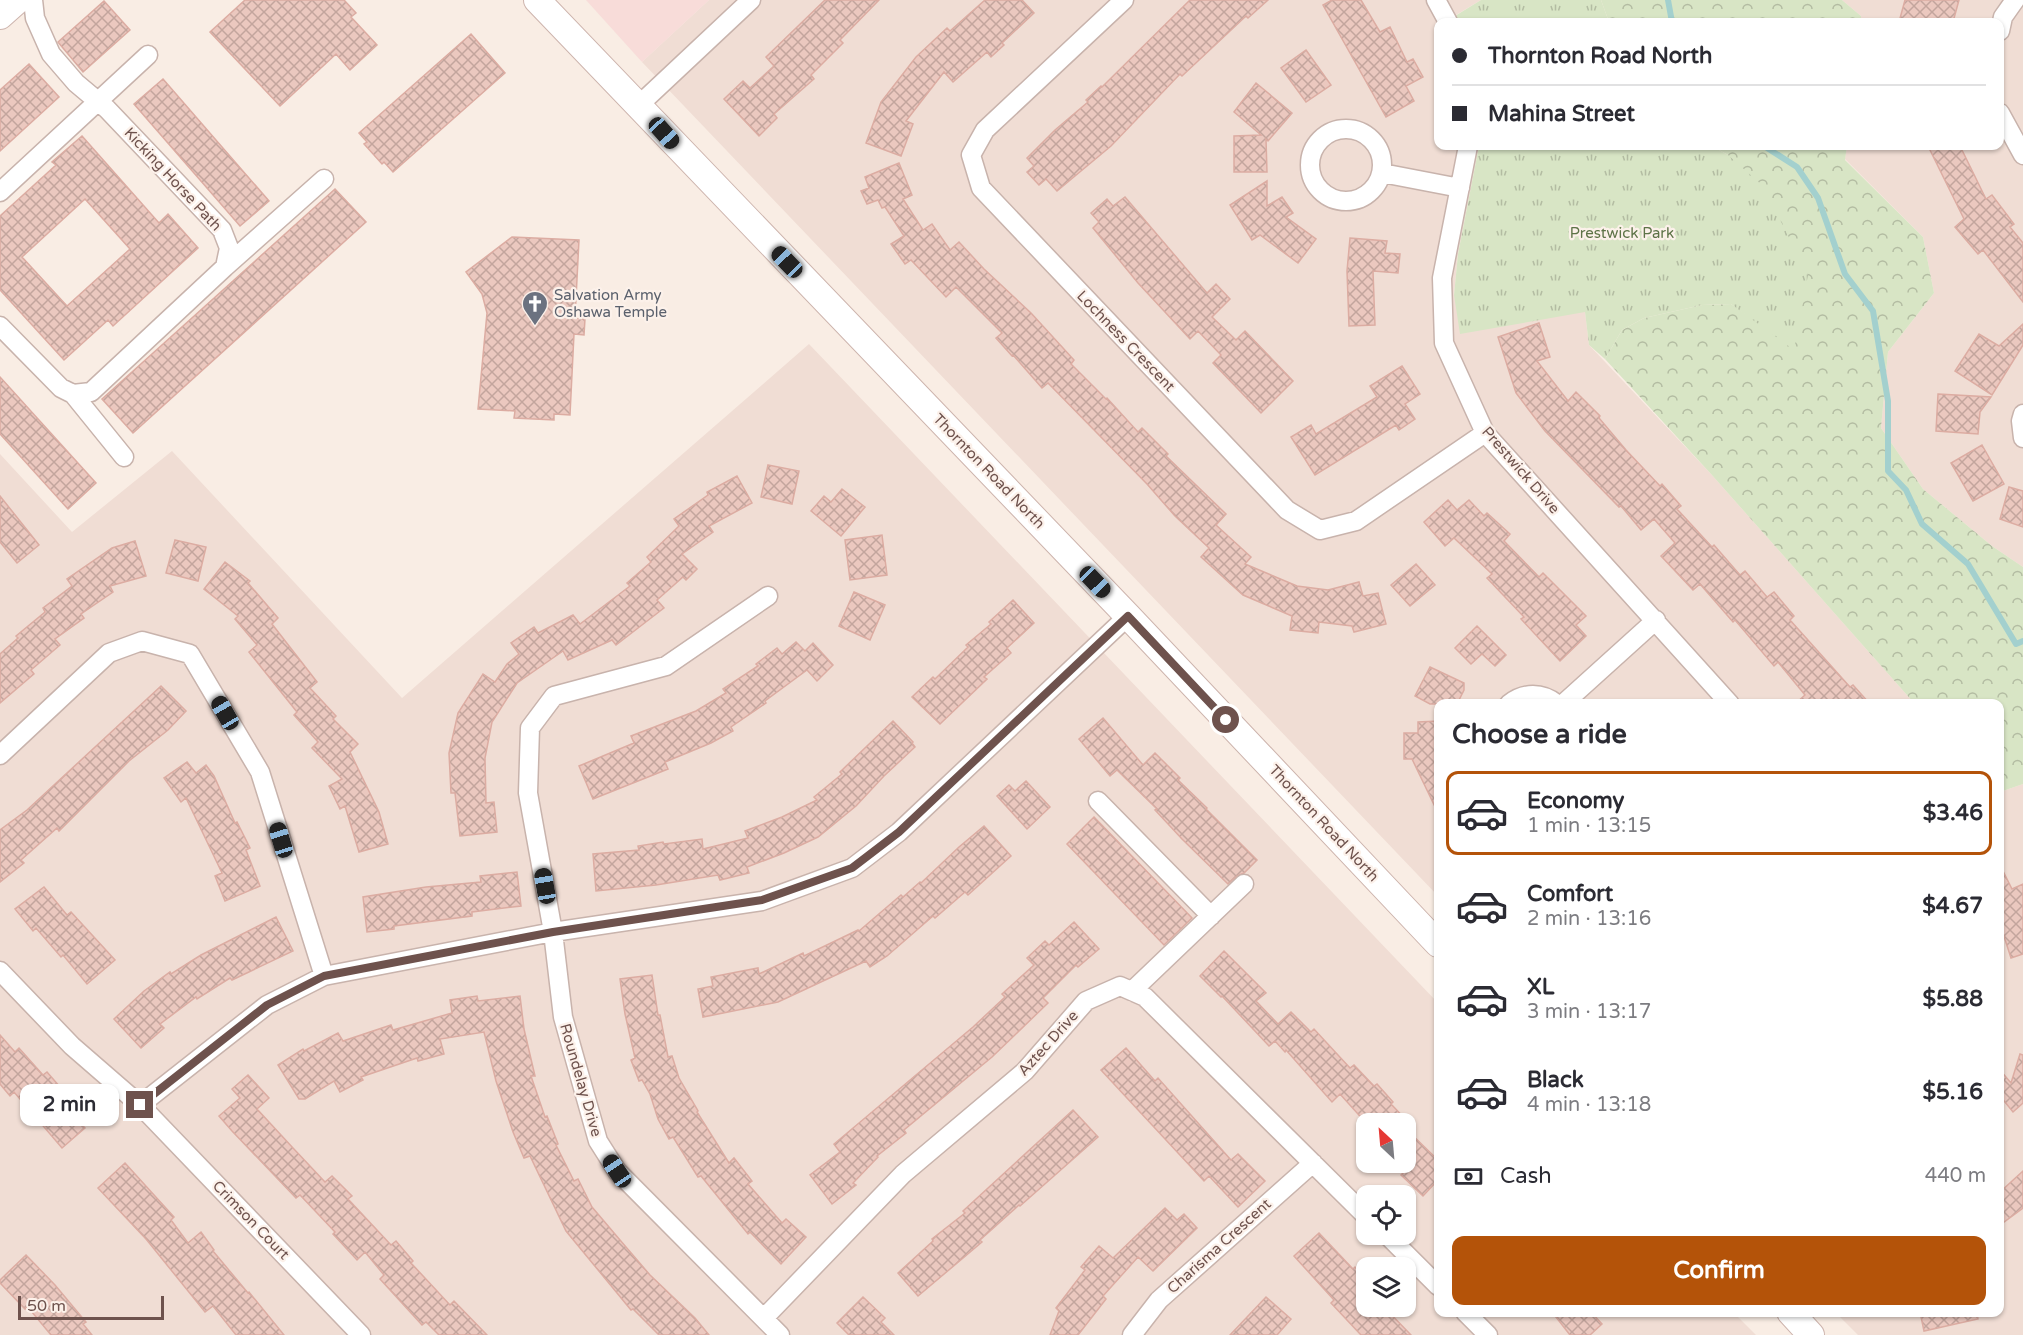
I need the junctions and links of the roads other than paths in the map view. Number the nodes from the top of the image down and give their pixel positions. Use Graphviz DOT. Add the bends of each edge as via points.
graph roads {
  1 [pos="18,0"];
  2 [pos="33,0"];
  3 [pos="537,0"];
  4 [pos="751,0"];
  5 [pos="1124,0"];
  6 [pos="1436,0"];
  7 [pos="2015,0"];
  8 [pos="0,16"];
  9 [pos="1446,18"];
  10 [pos="2003,18"];
  11 [pos="148,55"];
  12 [pos="97,102"];
  13 [pos="639,105"];
  14 [pos="2004,119"];
  15 [pos="1467,150"];
  16 [pos="2023,155"];
  17 [pos="1382,173"];
  18 [pos="324,180"];
  19 [pos="1460,188"];
  20 [pos="0,192"];
  21 [pos="225,267"];
  22 [pos="0,326"];
  23 [pos="73,394"];
  24 [pos="2023,414"];
  25 [pos="1485,433"];
  26 [pos="2023,438"];
  27 [pos="124,457"];
  28 [pos="768,596"];
  29 [pos="1128,616"];
  30 [pos="1656,620"];
  31 [pos="1518,699"];
  32 [pos="1551,699"];
  33 [pos="1569,699"];
  34 [pos="1726,699"];
  35 [pos="0,754"];
  36 [pos="1098,801"];
  37 [pos="1244,884"];
  38 [pos="1210,916"];
  39 [pos="553,932"];
  40 [pos="1434,940"];
  41 [pos="0,971"];
  42 [pos="324,976"];
  43 [pos="1132,991"];
  44 [pos="140,1105"];
  45 [pos="1313,1163"];
  46 [pos="1356,1205"];
  47 [pos="1397,1245"];
  48 [pos="1434,1282"];
  49 [pos="1471,1317"];
  50 [pos="1795,1317"];
  51 [pos="764,1318"];
  52 [pos="361,1335"];
  53 [pos="780,1335"];
  54 [pos="1132,1335"];
  55 [pos="1488,1335"];
  56 [pos="1811,1335"];
  1 -- 8 [label="main road"];
  2 -- 12 [label="street, Kicking Horse Path" via="35,18 51,54"];
  3 -- 13 [label="main road, Thornton Road North"];
  4 -- 13 [label="street"];
  5 -- 25 [label="street, Lochness Crescent" via="985,130 971,155 981,188 1287,510 1320,530 1356,520"];
  6 -- 9 [label="street"];
  7 -- 10 [label="street"];
  11 -- 12 [label="street"];
  12 -- 20 [label="street"];
  12 -- 21 [label="street, Kicking Horse Path" via="222,230 229,248"];
  13 -- 29 [label="main road, Thornton Road North"];
  14 -- 16 [label="street"];
  15 -- 19 [label="street, Prestwick Drive"];
  17 -- 17 [label="street" via="1379,148 1358,131 1334,131 1312,152 1314,181 1321,192 1335,200 1360,199 1371,192"];
  17 -- 19 [label="street"];
  18 -- 21 [label="street"];
  19 -- 25 [label="street, Prestwick Drive" via="1442,278 1444,343"];
  21 -- 23 [label="street" via="95,390"];
  22 -- 23 [label="street" via="61,388"];
  23 -- 27 [label="street"];
  24 -- 26 [label="street"];
  25 -- 30 [label="street, Prestwick Drive"];
  28 -- 39 [label="street, Roundelay Drive" via="666,666 554,696 530,728 528,794"];
  29 -- 39 [label="street" via="899,832 852,868 762,900"];
  29 -- 40 [label="main road, Thornton Road North"];
  30 -- 33 [label="street"];
  30 -- 34 [label="street, Prestwick Drive"];
  31 -- 32 [label="street" via="1538,694"];
  35 -- 42 [label="street" via="109,653 142,641 190,654 260,772"];
  36 -- 38 [label="street"];
  37 -- 38 [label="street"];
  38 -- 43 [label="street"];
  39 -- 42 [label="street"];
  39 -- 51 [label="street, Roundelay Drive" via="563,1017 598,1142 617,1171"];
  41 -- 44 [label="street, Crimson Court" via="72,1046"];
  42 -- 44 [label="street" via="267,1005"];
  43 -- 45 [label="street" via="1145,997"];
  43 -- 51 [label="street, Aztec Drive" via="1120,986 1086,1001 1025,1071 903,1174"];
  44 -- 52 [label="street, Crimson Court"];
  45 -- 46 [label="street"];
  45 -- 54 [label="street, Charisma Crescent" via="1159,1300"];
  47 -- 48 [label="street"];
  49 -- 55 [label="street"];
  50 -- 56 [label="main road"];
  51 -- 53 [label="street, Roundelay Drive"];
}
